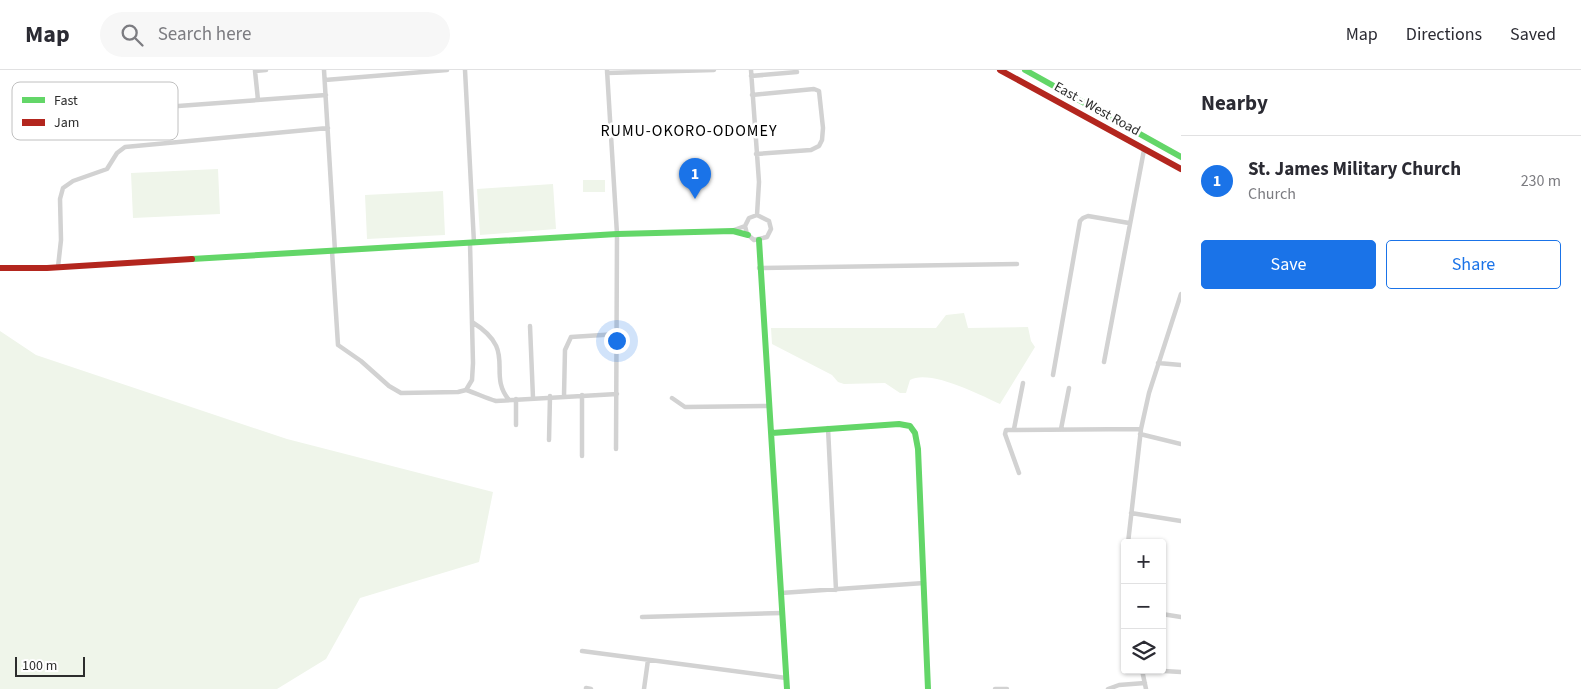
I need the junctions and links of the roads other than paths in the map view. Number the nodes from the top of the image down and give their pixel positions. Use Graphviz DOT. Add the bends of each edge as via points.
graph roads {
  1 [pos="255,70"];
  2 [pos="266,70"];
  3 [pos="324,70"];
  4 [pos="447,70"];
  5 [pos="465,70"];
  6 [pos="714,70"];
  7 [pos="751,70"];
  8 [pos="1000,70"];
  9 [pos="1025,70"];
  10 [pos="690,71"];
  11 [pos="607,72"];
  12 [pos="797,72"];
  13 [pos="751,76"];
  14 [pos="325,80"];
  15 [pos="326,95"];
  16 [pos="752,95"];
  17 [pos="258,100"];
  18 [pos="178,106"];
  19 [pos="328,128"];
  20 [pos="1144,150"];
  21 [pos="756,154"];
  22 [pos="1181,157"];
  23 [pos="1181,169"];
  24 [pos="757,215"];
  25 [pos="1129,223"];
  26 [pos="745,226"];
  27 [pos="733,231"];
  28 [pos="616,234"];
  29 [pos="748,235"];
  30 [pos="759,240"];
  31 [pos="472,243"];
  32 [pos="334,251"];
  33 [pos="1017,264"];
  34 [pos="58,267"];
  35 [pos="0,268"];
  36 [pos="759,268"];
  37 [pos="1181,294"];
  38 [pos="472,322"];
  39 [pos="530,326"];
  40 [pos="618,334"];
  41 [pos="1104,362"];
  42 [pos="1158,363"];
  43 [pos="1181,365"];
  44 [pos="1053,375"];
  45 [pos="1023,383"];
  46 [pos="1069,388"];
  47 [pos="466,390"];
  48 [pos="617,394"];
  49 [pos="582,395"];
  50 [pos="550,396"];
  51 [pos="564,396"];
  52 [pos="533,398"];
  53 [pos="672,398"];
  54 [pos="516,399"];
  55 [pos="509,400"];
  56 [pos="769,406"];
  57 [pos="516,425"];
  58 [pos="828,428"];
  59 [pos="1014,429"];
  60 [pos="1060,429"];
  61 [pos="1140,432"];
  62 [pos="772,433"];
  63 [pos="549,440"];
  64 [pos="1181,444"];
  65 [pos="616,449"];
  66 [pos="582,456"];
  67 [pos="1020,472"];
  68 [pos="1131,513"];
  69 [pos="1181,521"];
  70 [pos="1128,539"];
  71 [pos="924,583"];
  72 [pos="836,590"];
  73 [pos="781,593"];
  74 [pos="782,613"];
  75 [pos="1166,614"];
  76 [pos="1181,616"];
  77 [pos="642,617"];
  78 [pos="582,651"];
  79 [pos="648,660"];
  80 [pos="1166,671"];
  81 [pos="1181,672"];
  82 [pos="786,678"];
  83 [pos="1146,686"];
  84 [pos="644,689"];
  85 [pos="787,689"];
  86 [pos="928,689"];
  87 [pos="994,689"];
  88 [pos="1007,689"];
  89 [pos="1108,689"];
  1 -- 2 [label="street"];
  1 -- 17 [label="street"];
  3 -- 14 [label="street"];
  4 -- 14 [label="street"];
  5 -- 31 [label="street"];
  6 -- 10 [label="street"];
  7 -- 13 [label="street"];
  8 -- 20 [label="street, East - West Road"];
  9 -- 22 [label="street, East - West Road"];
  10 -- 11 [label="street"];
  11 -- 28 [label="street"];
  12 -- 13 [label="street"];
  13 -- 16 [label="street"];
  14 -- 15 [label="street"];
  15 -- 17 [label="street"];
  15 -- 19 [label="street"];
  16 -- 21 [label="street"];
  16 -- 21 [label="street" via="814,89 818,91 823,128 819,146 811,150"];
  17 -- 18 [label="street"];
  19 -- 32 [label="street"];
  19 -- 34 [label="street" via="125,147 107,169 63,188"];
  20 -- 23 [label="street, East - West Road"];
  20 -- 25 [label="street"];
  21 -- 24 [label="street"];
  24 -- 26 [label="street" via="750,218"];
  24 -- 30 [label="street" via="766,218 770,225 767,237"];
  25 -- 41 [label="street"];
  25 -- 44 [label="street" via="1088,216 1080,221"];
  26 -- 27 [label="street"];
  26 -- 29 [label="street"];
  27 -- 28 [label="street"];
  27 -- 29 [label="street"];
  28 -- 31 [label="street"];
  28 -- 40 [label="street"];
  29 -- 30 [label="street"];
  30 -- 36 [label="street"];
  31 -- 32 [label="street"];
  31 -- 38 [label="street"];
  32 -- 34 [label="street"];
  32 -- 47 [label="street" via="340,348 401,393"];
  33 -- 36 [label="street"];
  34 -- 35 [label="street"];
  36 -- 56 [label="street"];
  37 -- 42 [label="street"];
  38 -- 47 [label="street" via="472,380"];
  38 -- 55 [label="street" via="494,340 499,353 501,390"];
  39 -- 52 [label="street"];
  40 -- 48 [label="street"];
  40 -- 51 [label="street" via="571,337 565,350"];
  42 -- 43 [label="street"];
  42 -- 61 [label="street"];
  45 -- 59 [label="street"];
  46 -- 60 [label="street"];
  47 -- 55 [label="street" via="496,401"];
  48 -- 49 [label="street"];
  48 -- 65 [label="street"];
  49 -- 51 [label="street"];
  49 -- 66 [label="street"];
  50 -- 51 [label="street"];
  50 -- 52 [label="street"];
  50 -- 63 [label="street"];
  52 -- 54 [label="street"];
  53 -- 56 [label="street" via="685,407"];
  54 -- 55 [label="street"];
  54 -- 57 [label="street"];
  56 -- 62 [label="street"];
  58 -- 62 [label="street"];
  58 -- 71 [label="street" via="899,424 910,426 915,432"];
  58 -- 72 [label="street"];
  59 -- 60 [label="street"];
  59 -- 67 [label="street" via="1006,430 1005,434"];
  60 -- 61 [label="street"];
  61 -- 64 [label="street"];
  61 -- 68 [label="street"];
  62 -- 73 [label="street"];
  68 -- 69 [label="street"];
  68 -- 70 [label="street"];
  71 -- 72 [label="street"];
  71 -- 86 [label="street"];
  72 -- 73 [label="street"];
  73 -- 74 [label="street"];
  74 -- 77 [label="street"];
  74 -- 82 [label="street"];
  75 -- 76 [label="street"];
  78 -- 79 [label="street"];
  79 -- 82 [label="street"];
  79 -- 84 [label="street"];
  80 -- 81 [label="street"];
  82 -- 85 [label="street"];
  83 -- 89 [label="street" via="1124,684"];
  87 -- 88 [label="street"];
}
